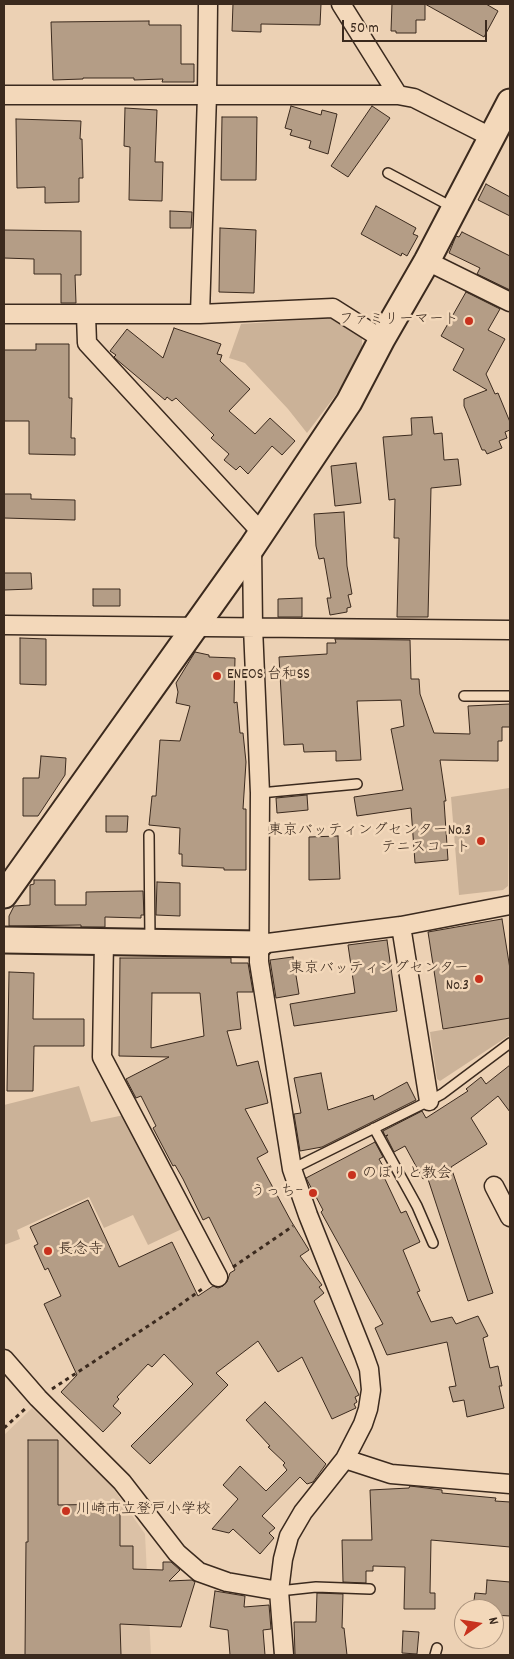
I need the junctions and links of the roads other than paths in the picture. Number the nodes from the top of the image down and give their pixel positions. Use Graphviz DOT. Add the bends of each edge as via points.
graph roads {
  1 [pos="208,4"];
  2 [pos="341,4"];
  3 [pos="4,95"];
  4 [pos="207,95"];
  5 [pos="398,95"];
  6 [pos="510,102"];
  7 [pos="491,137"];
  8 [pos="388,173"];
  9 [pos="454,209"];
  10 [pos="427,261"];
  11 [pos="510,302"];
  12 [pos="4,314"];
  13 [pos="200,314"];
  14 [pos="86,315"];
  15 [pos="382,339"];
  16 [pos="256,539"];
  17 [pos="4,625"];
  18 [pos="195,626"];
  19 [pos="252,627"];
  20 [pos="510,630"];
  21 [pos="464,696"];
  22 [pos="510,696"];
  23 [pos="357,784"];
  24 [pos="260,793"];
  25 [pos="149,835"];
  26 [pos="4,896"];
  27 [pos="510,905"];
  28 [pos="401,926"];
  29 [pos="4,940"];
  30 [pos="150,941"];
  31 [pos="104,942"];
  32 [pos="260,944"];
  33 [pos="510,1043"];
  34 [pos="429,1101"];
  35 [pos="374,1128"];
  36 [pos="292,1169"];
  37 [pos="494,1186"];
  38 [pos="510,1217"];
  39 [pos="433,1243"];
  40 [pos="218,1277"];
  41 [pos="4,1359"];
  42 [pos="345,1458"];
  43 [pos="510,1484"];
  44 [pos="370,1589"];
  45 [pos="279,1591"];
  46 [pos="284,1655"];
  1 -- 4 [label="street"];
  2 -- 5 [label="street"];
  3 -- 4 [label="street"];
  4 -- 5 [label="street"];
  4 -- 13 [label="street"];
  5 -- 7 [label="street" via="414,98"];
  6 -- 7 [label="street"];
  7 -- 9 [label="street"];
  8 -- 9 [label="lane"];
  9 -- 10 [label="street"];
  10 -- 11 [label="street"];
  10 -- 15 [label="street"];
  12 -- 14 [label="street"];
  13 -- 14 [label="street"];
  13 -- 15 [label="street" via="333,308"];
  14 -- 16 [label="street" via="87,343"];
  15 -- 16 [label="street" via="349,402"];
  16 -- 18 [label="street"];
  16 -- 19 [label="street"];
  17 -- 18 [label="street"];
  18 -- 19 [label="street"];
  18 -- 26 [label="street"];
  19 -- 20 [label="street"];
  19 -- 24 [label="street"];
  21 -- 22 [label="lane"];
  23 -- 24 [label="lane"];
  24 -- 32 [label="street"];
  25 -- 30 [label="lane"];
  27 -- 28 [label="street"];
  28 -- 32 [label="street"];
  28 -- 34 [label="street"];
  29 -- 31 [label="street"];
  30 -- 31 [label="street"];
  30 -- 32 [label="street"];
  31 -- 40 [label="street" via="102,1057"];
  32 -- 36 [label="street" via="260,962"];
  33 -- 34 [label="lane"];
  34 -- 35 [label="lane"];
  35 -- 36 [label="lane"];
  35 -- 39 [label="lane" via="417,1206"];
  36 -- 42 [label="street" via="369,1370 371,1390 368,1409"];
  37 -- 38 [label="street"];
  41 -- 45 [label="street" via="122,1482 177,1553 199,1572 227,1582"];
  42 -- 43 [label="street" via="391,1474"];
  42 -- 45 [label="street" via="303,1512 289,1536"];
  44 -- 45 [label="lane" via="316,1587"];
  45 -- 46 [label="street"];
}
